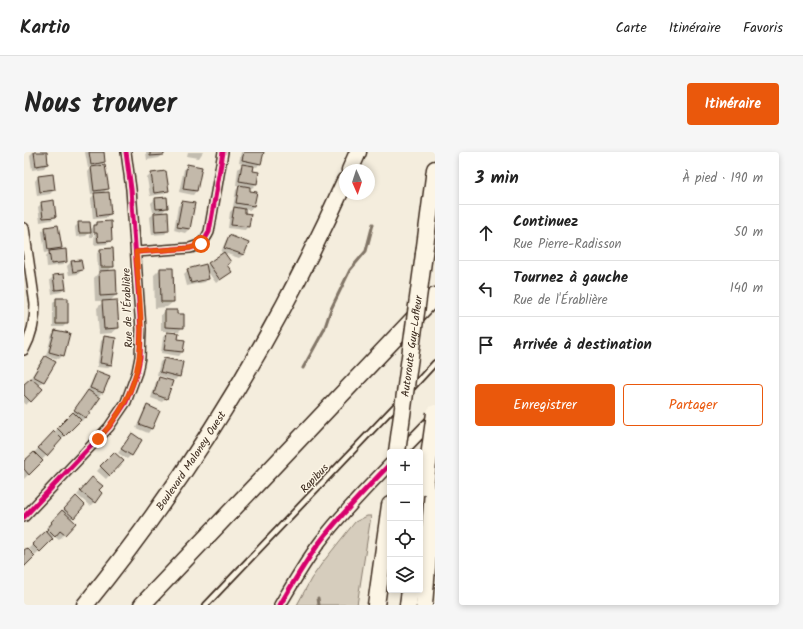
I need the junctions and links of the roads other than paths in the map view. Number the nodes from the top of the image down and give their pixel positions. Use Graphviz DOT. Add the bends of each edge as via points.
graph roads {
  1 [pos="126,152"];
  2 [pos="223,152"];
  3 [pos="358,152"];
  4 [pos="353,164"];
  5 [pos="435,169"];
  6 [pos="339,194"];
  7 [pos="24,228"];
  8 [pos="136,252"];
  9 [pos="435,296"];
  10 [pos="24,350"];
  11 [pos="435,363"];
  12 [pos="435,413"];
  13 [pos="435,416"];
  14 [pos="397,449"];
  15 [pos="404,449"];
  16 [pos="435,465"];
  17 [pos="387,467"];
  18 [pos="429,486"];
  19 [pos="423,508"];
  20 [pos="24,517"];
  21 [pos="388,521"];
  22 [pos="381,570"];
  23 [pos="410,593"];
  24 [pos="85,605"];
  25 [pos="142,605"];
  26 [pos="206,605"];
  27 [pos="280,605"];
  28 [pos="372,605"];
  29 [pos="376,605"];
  30 [pos="408,605"];
  31 [pos="424,605"];
  1 -- 8 [label="street, Rue de l'Érablière"];
  2 -- 8 [label="street" via="209,232 205,240 196,247"];
  3 -- 4 [label="highway"];
  5 -- 14 [label="highway, Autoroute Guy-Lafleur, bridge"];
  6 -- 24 [label="highway, Boulevard Maloney Ouest" via="314,248 245,376 159,508"];
  7 -- 10 [label="street" via="35,304 33,328"];
  8 -- 20 [label="street, Rue de l'Érablière" via="141,342 137,372 126,402 110,428"];
  9 -- 25 [label="highway"];
  11 -- 26 [label="lane, Rapibus"];
  12 -- 18 [label="highway, bridge"];
  13 -- 15 [label="street"];
  16 -- 18 [label="highway"];
  17 -- 27 [label="street" via="325,535"];
  18 -- 19 [label="highway"];
  18 -- 31 [label="highway"];
  21 -- 22 [label="highway"];
  22 -- 28 [label="highway"];
  22 -- 29 [label="highway"];
  23 -- 30 [label="highway"];
}
